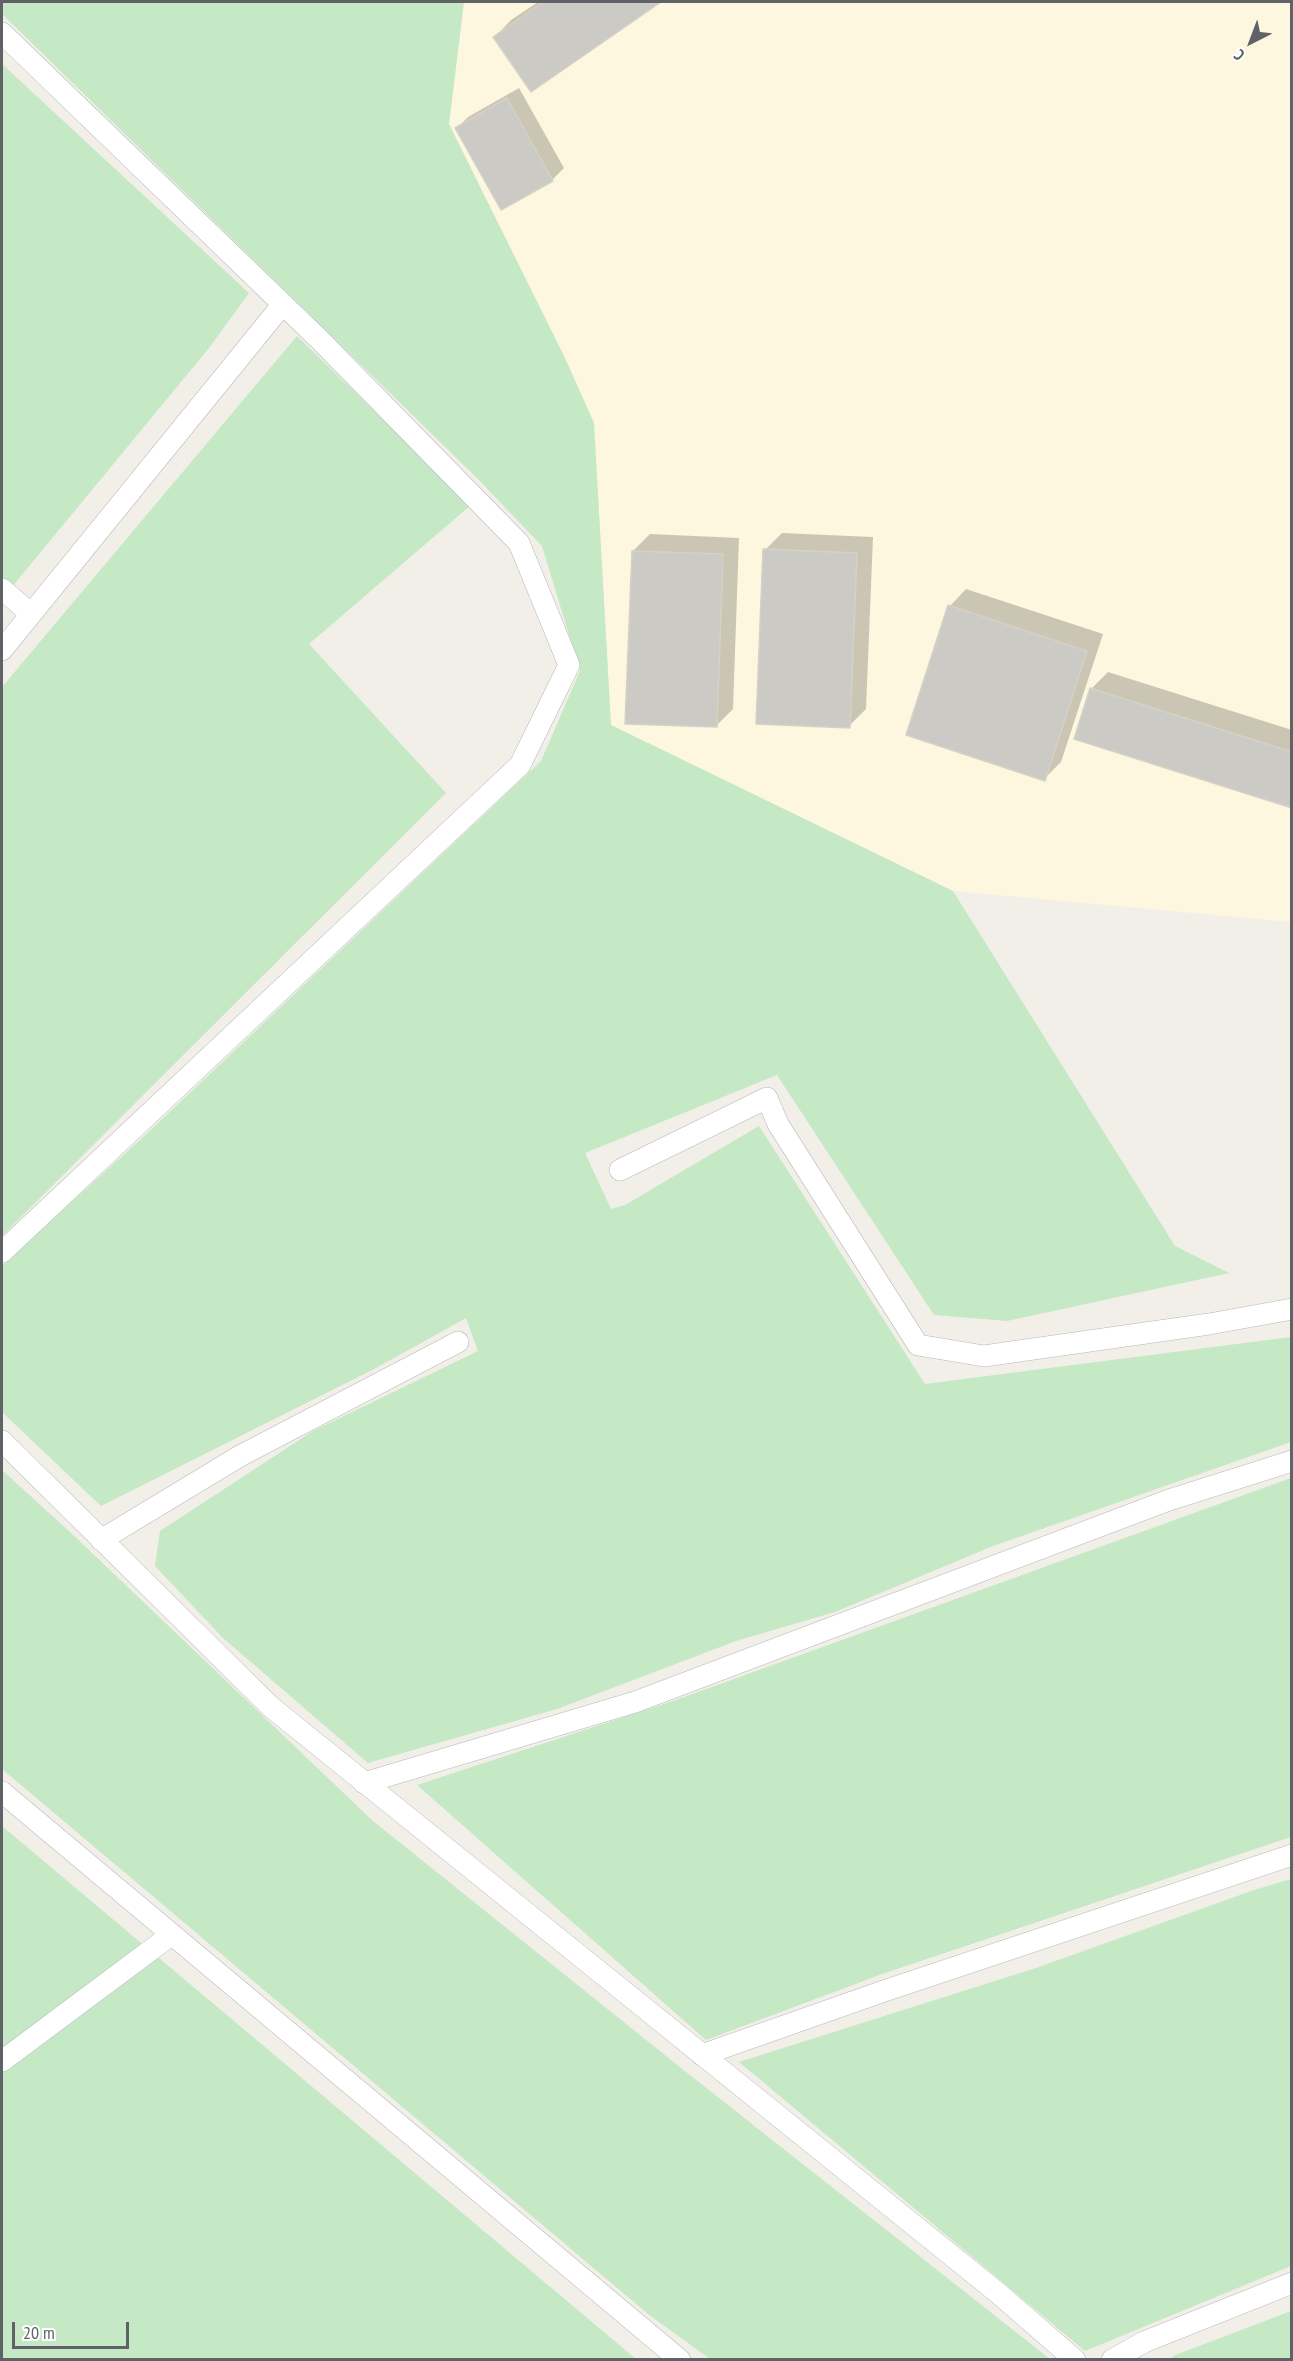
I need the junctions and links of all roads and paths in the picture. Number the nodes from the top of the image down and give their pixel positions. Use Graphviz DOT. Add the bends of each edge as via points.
graph roads {
  1 [pos="2,33"];
  2 [pos="283,304"];
  3 [pos="2,589"];
  4 [pos="31,614"];
  5 [pos="2,650"];
  6 [pos="620,1170"];
  7 [pos="2,1252"];
  8 [pos="1292,1309"];
  9 [pos="458,1342"];
  10 [pos="2,1441"];
  11 [pos="1292,1461"];
  12 [pos="101,1540"];
  13 [pos="364,1783"];
  14 [pos="2,1792"];
  15 [pos="1292,1855"];
  16 [pos="171,1935"];
  17 [pos="702,2055"];
  18 [pos="2,2061"];
  19 [pos="1292,2283"];
  20 [pos="680,2360"];
  21 [pos="1075,2360"];
  22 [pos="1112,2360"];
  1 -- 2 [label="lane"];
  2 -- 4 [label="lane"];
  2 -- 7 [label="lane" via="519,543 569,665 520,765"];
  3 -- 4 [label="lane"];
  4 -- 5 [label="lane"];
  6 -- 8 [label="lane" via="767,1098 778,1124 918,1345 984,1356"];
  9 -- 12 [label="lane" via="240,1456"];
  10 -- 12 [label="lane"];
  11 -- 13 [label="lane" via="1169,1500 635,1702"];
  12 -- 13 [label="lane" via="271,1707"];
  13 -- 17 [label="lane"];
  14 -- 16 [label="lane"];
  15 -- 17 [label="lane"];
  16 -- 18 [label="lane"];
  16 -- 20 [label="lane"];
  17 -- 21 [label="lane" via="998,2293"];
  19 -- 22 [label="lane" via="1144,2342"];
}
